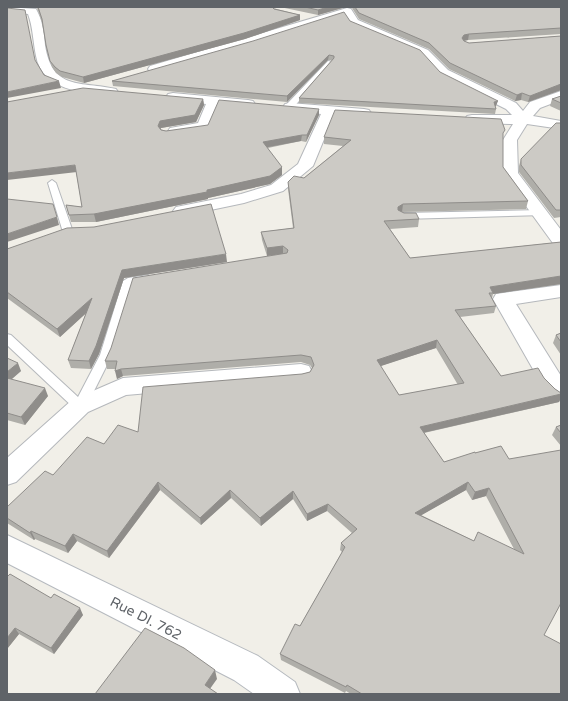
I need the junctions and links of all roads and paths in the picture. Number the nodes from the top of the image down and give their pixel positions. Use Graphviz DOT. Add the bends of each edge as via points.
graph roads {
  1 [pos="7,9"];
  2 [pos="32,9"];
  3 [pos="350,9"];
  4 [pos="294,14"];
  5 [pos="319,20"];
  6 [pos="330,62"];
  7 [pos="144,72"];
  8 [pos="114,81"];
  9 [pos="84,90"];
  10 [pos="122,93"];
  11 [pos="61,94"];
  12 [pos="561,95"];
  13 [pos="160,96"];
  14 [pos="214,101"];
  15 [pos="259,105"];
  16 [pos="274,106"];
  17 [pos="289,107"];
  18 [pos="329,111"];
  19 [pos="376,114"];
  20 [pos="462,118"];
  21 [pos="523,119"];
  22 [pos="561,125"];
  23 [pos="167,132"];
  24 [pos="52,183"];
  25 [pos="540,213"];
  26 [pos="166,214"];
  27 [pos="403,216"];
  28 [pos="67,231"];
  29 [pos="561,242"];
  30 [pos="159,276"];
  31 [pos="561,291"];
  32 [pos="7,338"];
  33 [pos="301,372"];
  34 [pos="561,390"];
  35 [pos="80,406"];
  36 [pos="7,474"];
  37 [pos="7,548"];
  38 [pos="282,694"];
  1 -- 2 [label="street"];
  2 -- 9 [label="street" via="37,20 43,63 52,77"];
  3 -- 5 [label="street"];
  3 -- 21 [label="street" via="354,22 424,52 444,73 511,106"];
  4 -- 5 [label="street"];
  5 -- 7 [label="street"];
  6 -- 17 [label="lane"];
  8 -- 9 [label="street"];
  9 -- 10 [label="street"];
  9 -- 11 [label="street"];
  12 -- 21 [label="street" via="535,105"];
  13 -- 14 [label="street"];
  14 -- 15 [label="street"];
  14 -- 23 [label="street" via="203,127"];
  16 -- 17 [label="street"];
  17 -- 18 [label="street"];
  18 -- 19 [label="street"];
  18 -- 26 [label="street" via="304,166 277,188 244,198"];
  20 -- 21 [label="street"];
  21 -- 22 [label="street"];
  21 -- 25 [label="street" via="510,140 510,173"];
  24 -- 28 [label="lane"];
  25 -- 27 [label="lane"];
  25 -- 29 [label="street"];
  30 -- 35 [label="lane" via="128,281 106,355"];
  31 -- 34 [label="street" via="503,299 550,379"];
  32 -- 35 [label="lane"];
  33 -- 35 [label="street" via="123,387"];
  35 -- 36 [label="street"];
  37 -- 38 [label="street, Rue DI. 762" via="246,668"];
}
